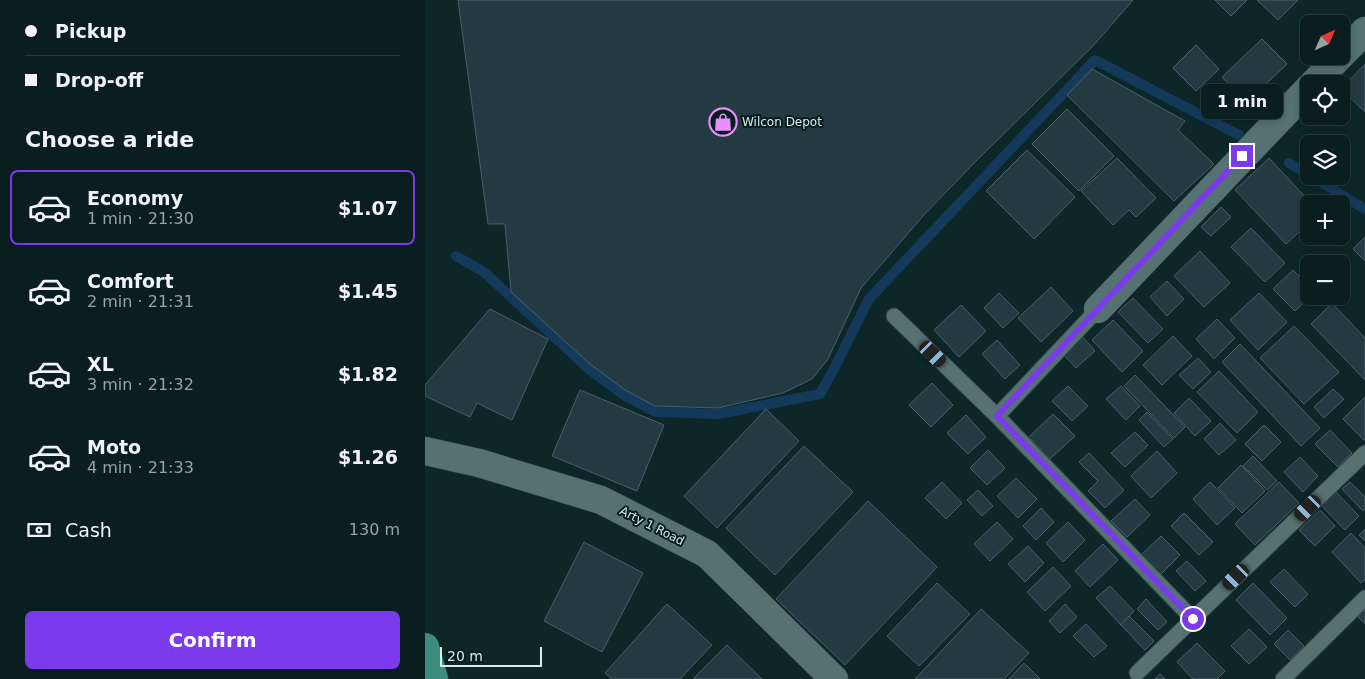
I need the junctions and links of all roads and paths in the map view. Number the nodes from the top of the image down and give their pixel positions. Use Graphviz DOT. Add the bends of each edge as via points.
graph roads {
  1 [pos="1365,30"];
  2 [pos="1350,46"];
  3 [pos="1332,65"];
  4 [pos="1322,75"];
  5 [pos="1300,97"];
  6 [pos="1098,309"];
  7 [pos="894,316"];
  8 [pos="997,416"];
  9 [pos="425,451"];
  10 [pos="1365,453"];
  11 [pos="1365,598"];
  12 [pos="1193,619"];
  13 [pos="425,647"];
  14 [pos="1137,673"];
  15 [pos="434,679"];
  16 [pos="833,679"];
  17 [pos="1283,679"];
  1 -- 2 [label="street"];
  3 -- 4 [label="street"];
  5 -- 6 [label="street"];
  6 -- 8 [label="lane"];
  7 -- 8 [label="lane"];
  8 -- 12 [label="lane"];
  9 -- 16 [label="street, Arty 1 Road" via="479,463 601,500 707,554"];
  10 -- 12 [label="lane"];
  11 -- 17 [label="lane"];
  12 -- 14 [label="lane"];
  13 -- 15 [label="main road"];
}
